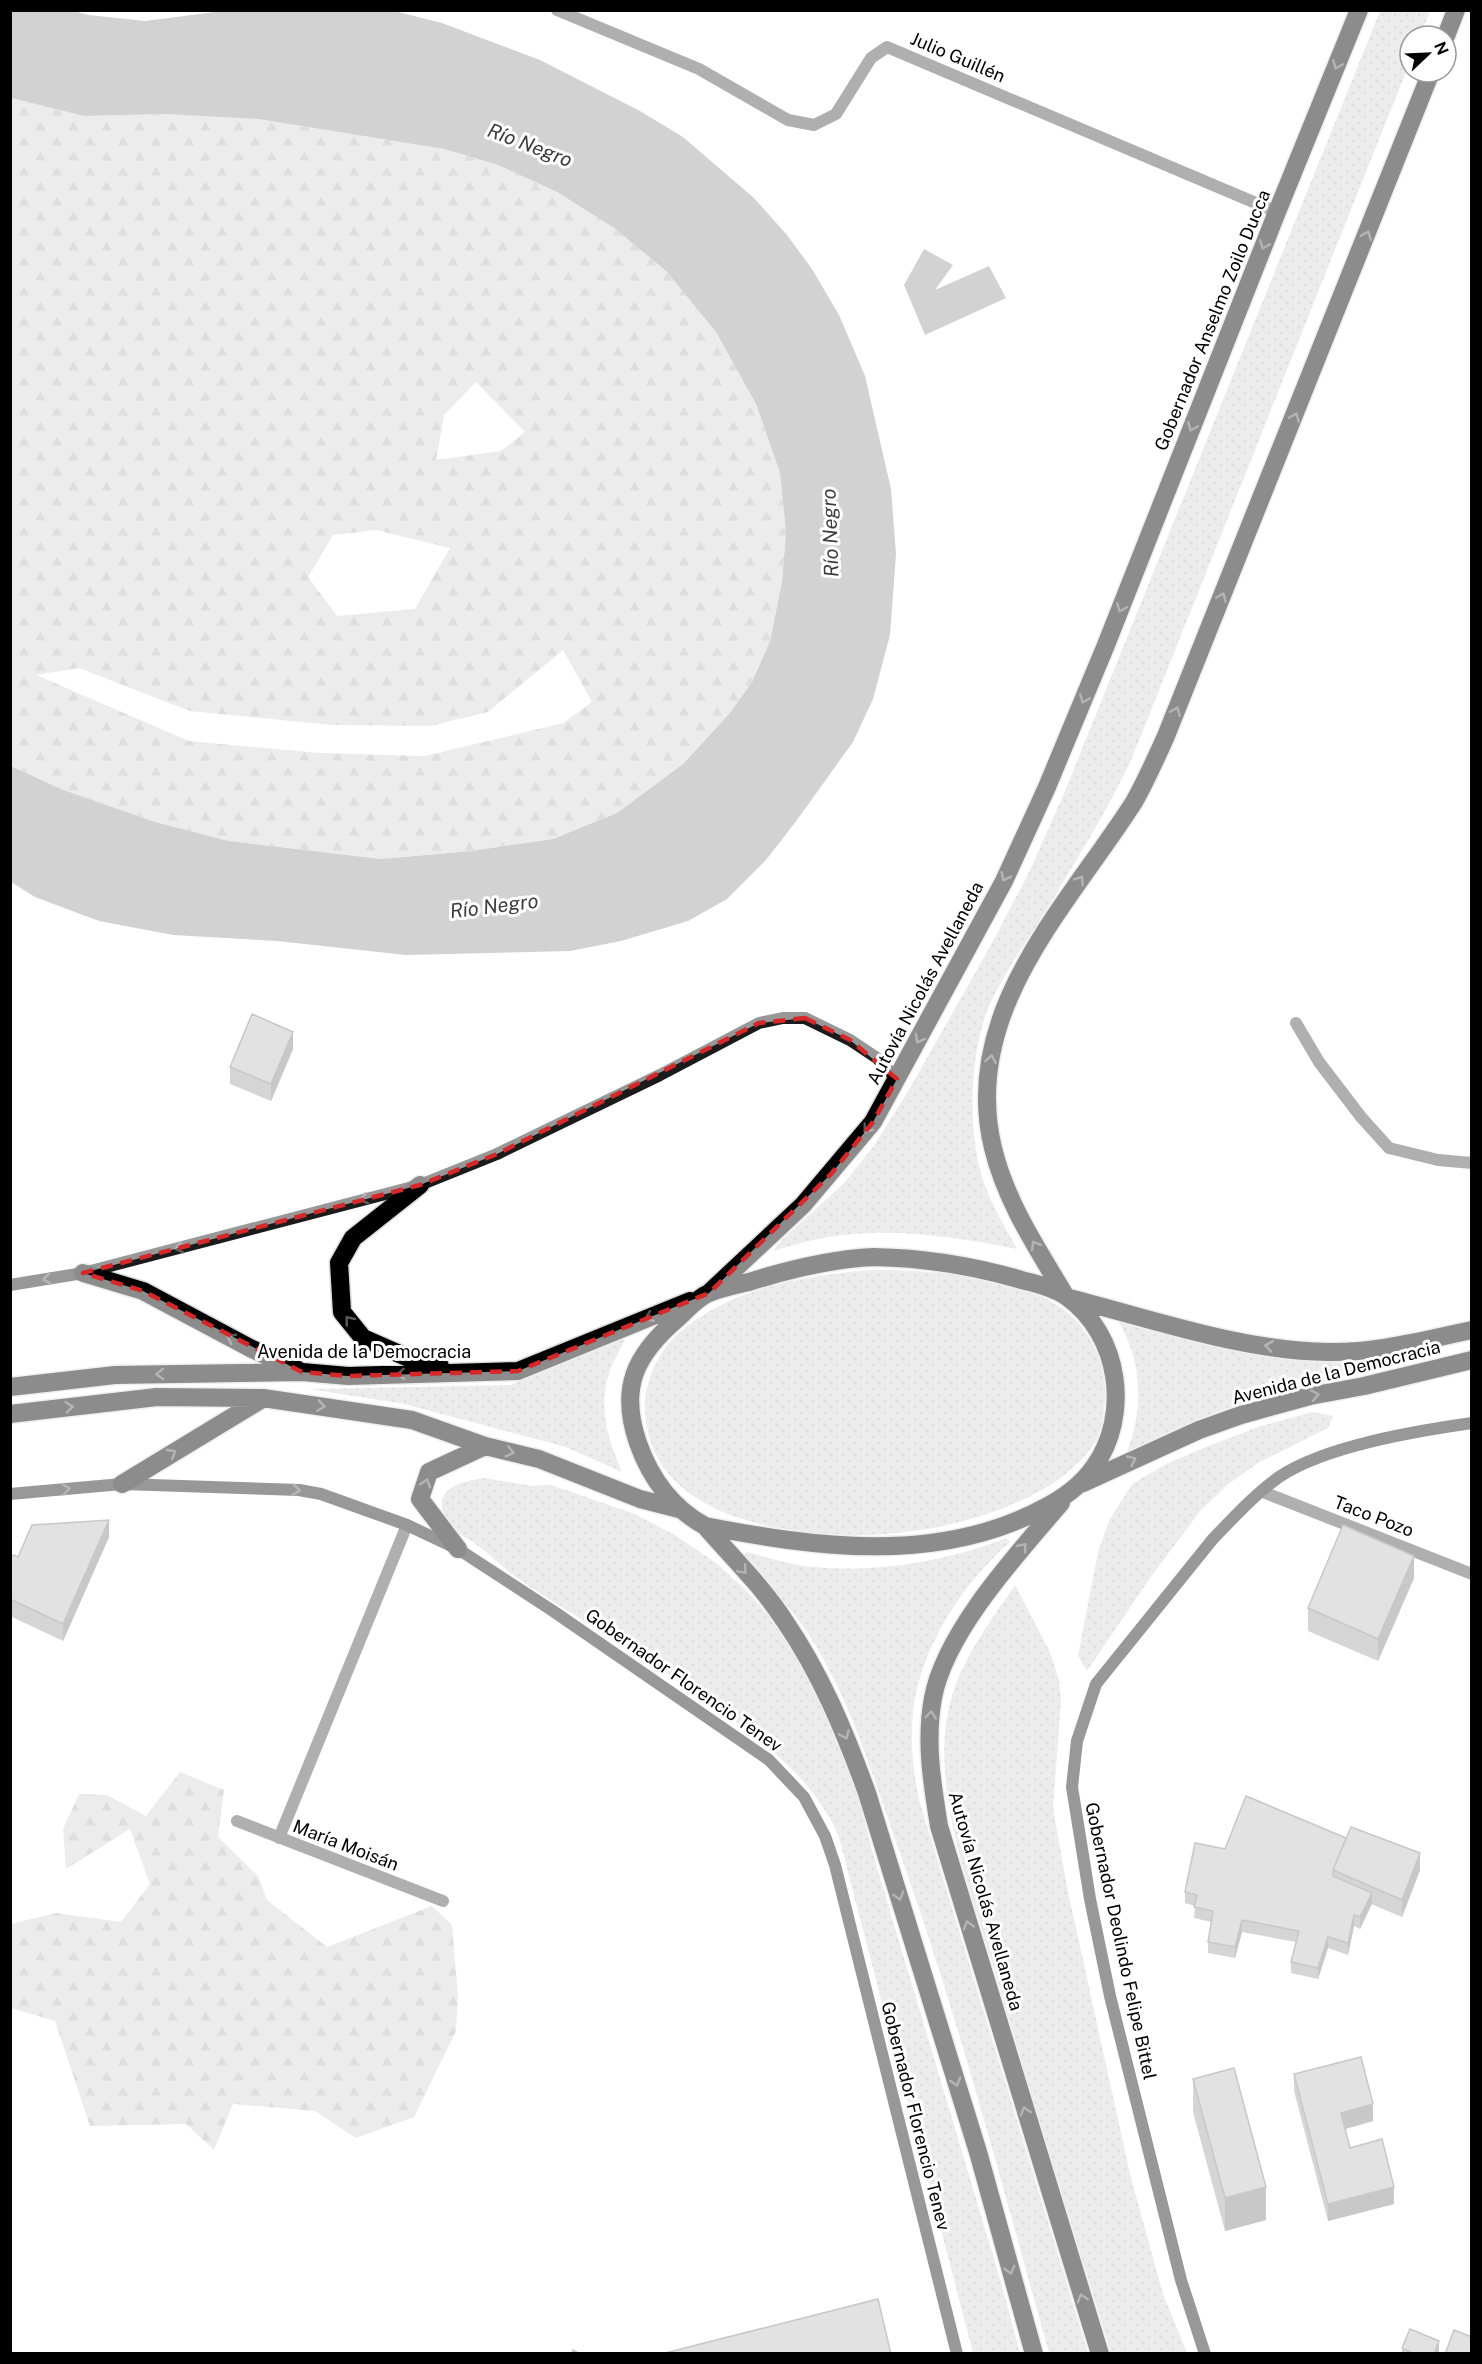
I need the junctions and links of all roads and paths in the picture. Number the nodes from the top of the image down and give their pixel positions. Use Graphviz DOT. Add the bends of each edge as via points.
graph roads {
  1 [pos="557,10"];
  2 [pos="1359,10"];
  3 [pos="1426,84"];
  4 [pos="1277,213"];
  5 [pos="1106,645"];
  6 [pos="1296,1023"];
  7 [pos="897,1079"];
  8 [pos="1472,1163"];
  9 [pos="420,1185"];
  10 [pos="83,1273"];
  11 [pos="10,1285"];
  12 [pos="706,1295"];
  13 [pos="1067,1296"];
  14 [pos="1472,1329"];
  15 [pos="1472,1360"];
  16 [pos="302,1372"];
  17 [pos="477,1372"];
  18 [pos="10,1387"];
  19 [pos="263,1398"];
  20 [pos="10,1414"];
  21 [pos="1472,1423"];
  22 [pos="485,1446"];
  23 [pos="122,1484"];
  24 [pos="1075,1487"];
  25 [pos="1263,1492"];
  26 [pos="10,1494"];
  27 [pos="684,1510"];
  28 [pos="407,1525"];
  29 [pos="705,1526"];
  30 [pos="458,1549"];
  31 [pos="1472,1574"];
  32 [pos="237,1821"];
  33 [pos="279,1838"];
  34 [pos="442,1901"];
  35 [pos="957,2354"];
  36 [pos="1034,2354"];
  37 [pos="1100,2354"];
  38 [pos="1205,2354"];
  1 -- 4 [label="street, Julio Guillén" via="699,69 788,120 814,125 836,114 871,58 888,47"];
  2 -- 4 [label="highway, Gobernador Anselmo Zoilo Ducca, one-way"];
  13 -- 3 [label="highway, one-way" via="1020,1218 994,1149 986,1095 993,1044 1016,983 1036,945 1122,820 1149,773"];
  4 -- 5 [label="highway, Gobernador Anselmo Zoilo Ducca, one-way"];
  5 -- 7 [label="highway, Autovía Nicolás Avellaneda, one-way" via="1004,880"];
  6 -- 8 [label="street" via="1319,1062 1389,1148 1438,1160"];
  7 -- 9 [label="street" via="877,1058 850,1040 805,1018 759,1023 497,1154"];
  7 -- 12 [label="highway, Autovía Nicolás Avellaneda, one-way" via="873,1122 831,1174"];
  9 -- 10 [label="street, one-way"];
  17 -- 9 [label="highway, one-way" via="420,1363 363,1338 342,1312 339,1263 353,1238"];
  10 -- 11 [label="street, one-way"];
  16 -- 10 [label="highway, one-way" via="143,1291"];
  12 -- 13 [label="highway, Avenida de la Democracia" via="824,1262 886,1257 943,1261 990,1270"];
  12 -- 17 [label="highway, Avenida de la Democracia, one-way" via="518,1371"];
  12 -- 27 [label="highway, Autovía Nicolás Avellaneda" via="647,1348 632,1380 630,1397 632,1425 654,1479"];
  14 -- 13 [label="highway, Avenida de la Democracia, one-way" via="1384,1348 1296,1350 1208,1334"];
  13 -- 24 [label="highway, Autovía Nicolás Avellaneda" via="1101,1338 1116,1377 1117,1394 1111,1433 1094,1468"];
  24 -- 15 [label="highway, Avenida de la Democracia, one-way" via="1241,1415"];
  17 -- 16 [label="highway, Avenida de la Democracia, one-way" via="348,1376"];
  16 -- 18 [label="highway, Avenida de la Democracia, one-way" via="115,1375"];
  20 -- 19 [label="highway, one-way" via="157,1397"];
  19 -- 22 [label="highway, one-way" via="412,1420"];
  23 -- 19 [label="highway, one-way"];
  21 -- 25 [label="street, Gobernador Deolindo Felipe Bittel" via="1426,1429 1313,1458"];
  22 -- 27 [label="highway, one-way" via="539,1459 640,1499"];
  30 -- 22 [label="highway, one-way" via="420,1499 429,1472"];
  26 -- 23 [label="street, one-way"];
  23 -- 28 [label="street, Gobernador Florencio Tenev, one-way" via="298,1490 321,1494"];
  24 -- 29 [label="highway" via="1037,1512 1012,1522 959,1537 904,1545 845,1546 789,1541"];
  37 -- 24 [label="highway, Autovía Nicolás Avellaneda, one-way" via="939,1826 929,1748 933,1697 942,1667 1005,1568"];
  25 -- 31 [label="street, Taco Pozo"];
  25 -- 38 [label="street, Gobernador Deolindo Felipe Bittel" via="1212,1540 1096,1684 1080,1728 1073,1766 1074,1806 1110,1996 1181,2280"];
  27 -- 29 [label="highway, Autovía Nicolás Avellaneda"];
  28 -- 30 [label="street, Gobernador Florencio Tenev"];
  28 -- 33 [label="street"];
  29 -- 36 [label="highway, one-way" via="783,1618 813,1665 853,1753 978,2152"];
  30 -- 35 [label="street, Gobernador Florencio Tenev" via="741,1739 804,1797 825,1836 843,1896"];
  32 -- 33 [label="street, María Moisán"];
  33 -- 34 [label="street, María Moisán"];
}
